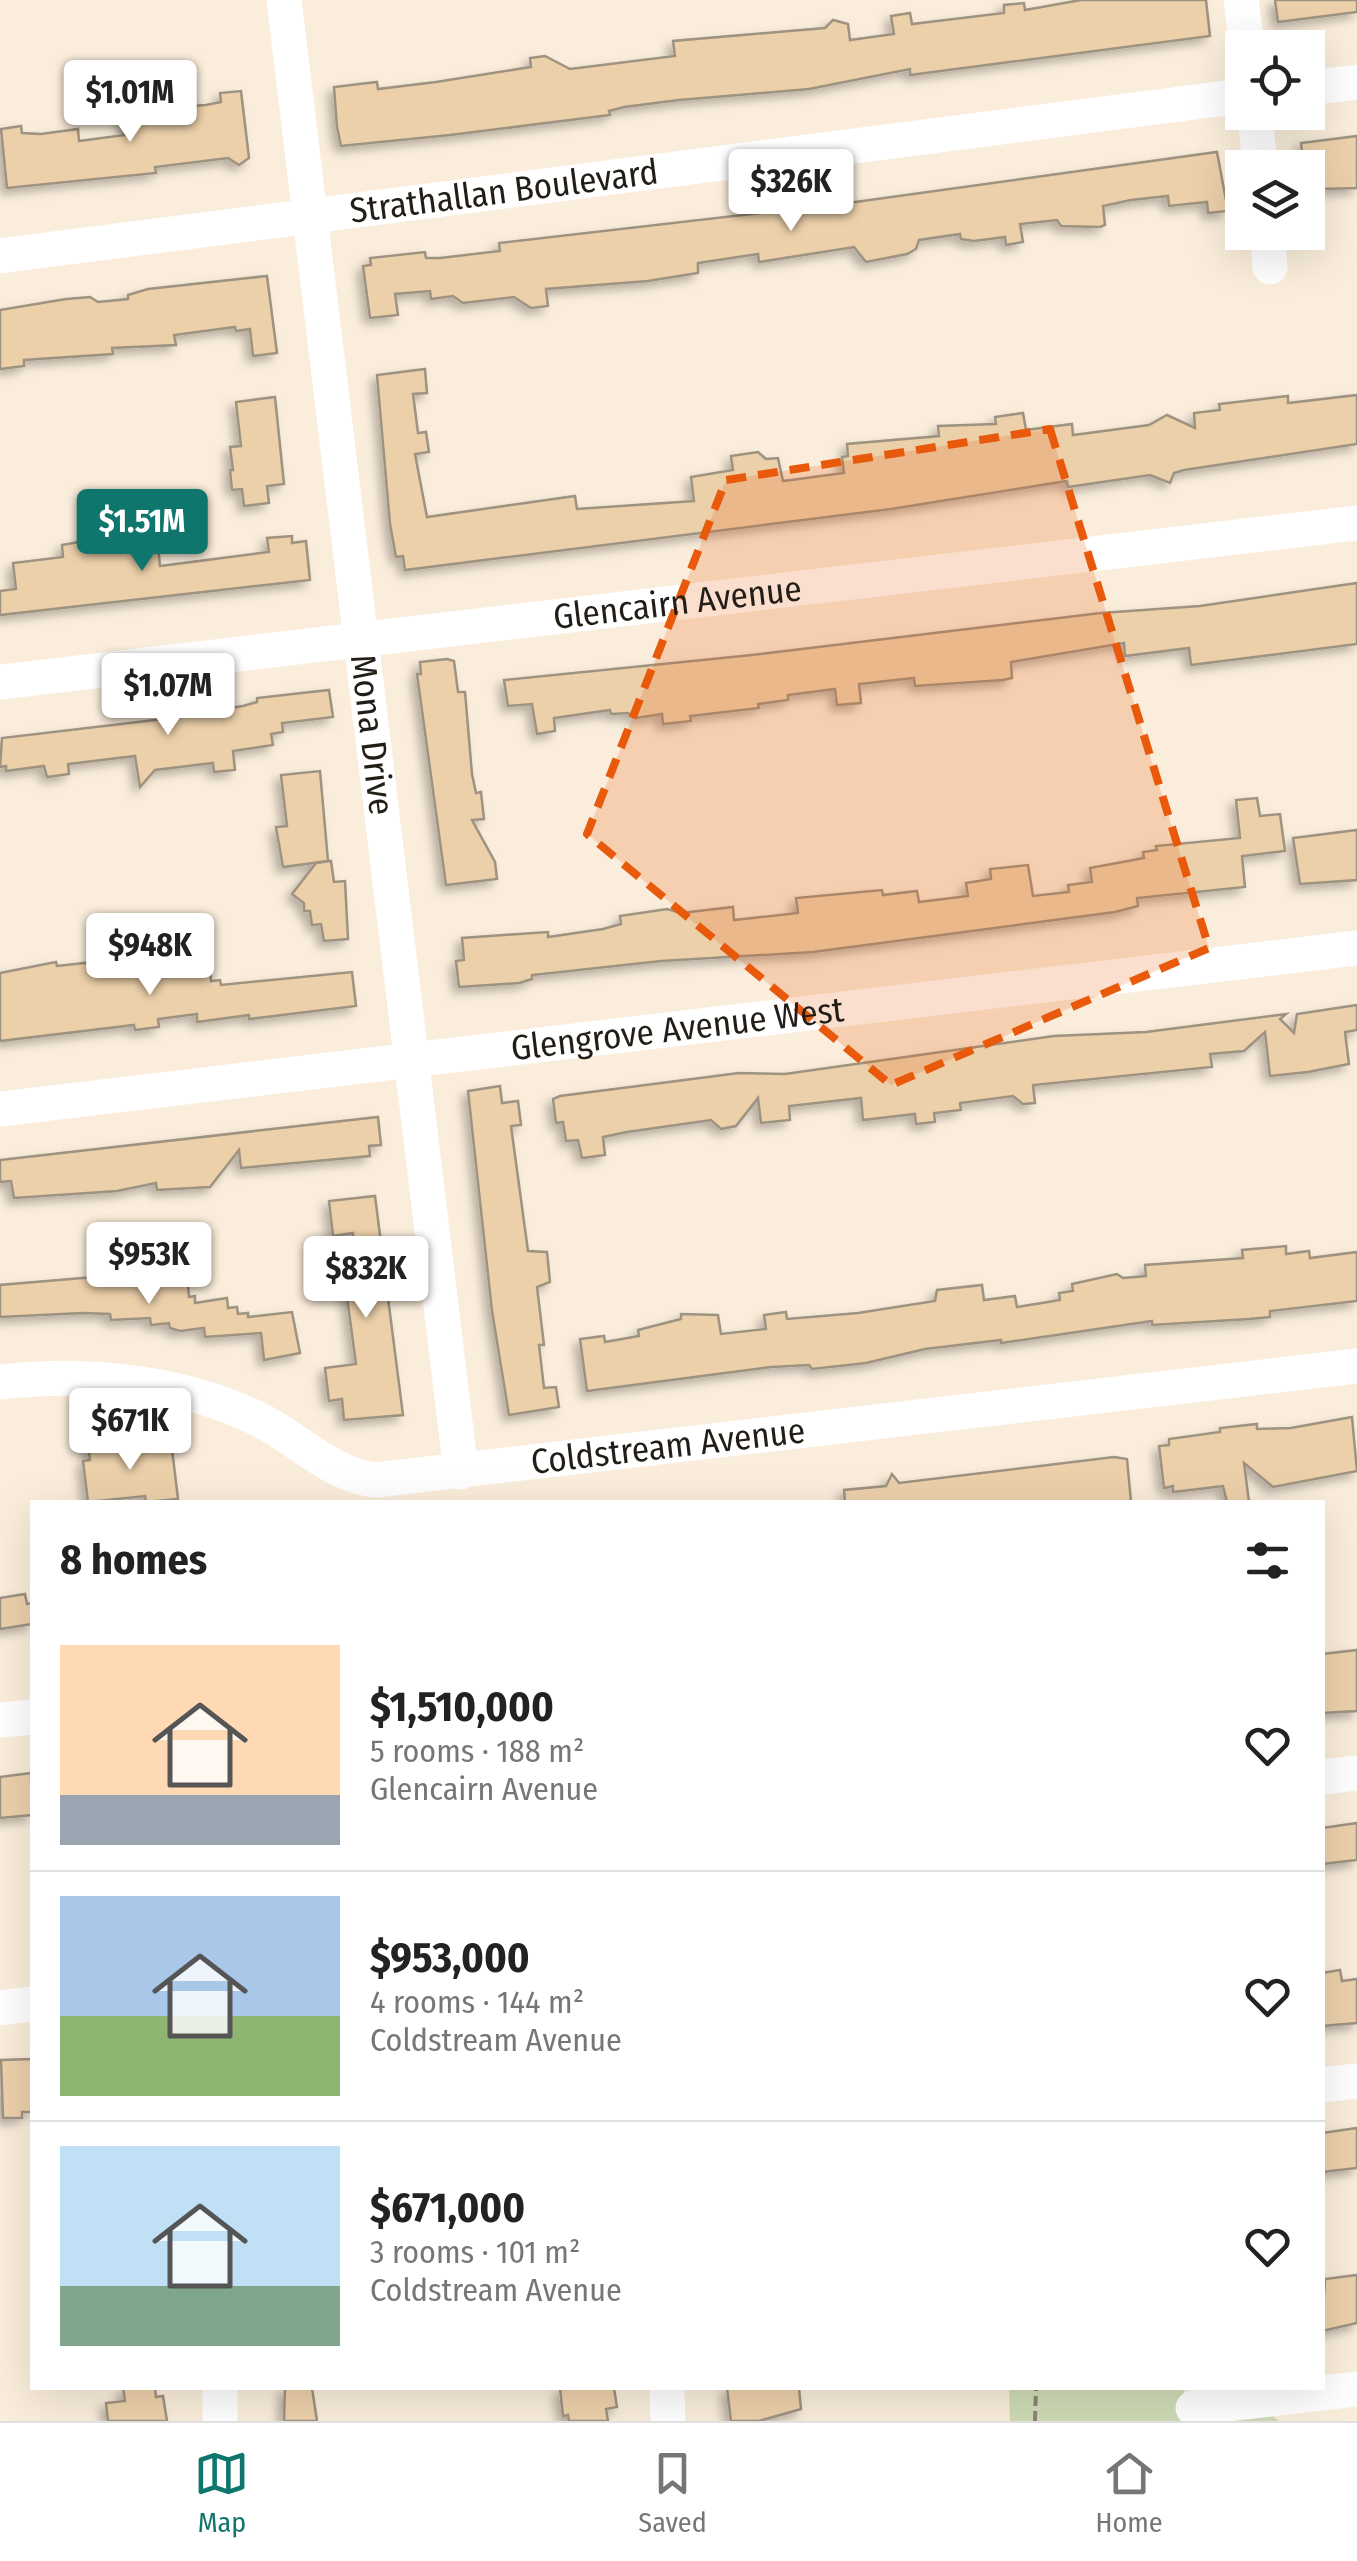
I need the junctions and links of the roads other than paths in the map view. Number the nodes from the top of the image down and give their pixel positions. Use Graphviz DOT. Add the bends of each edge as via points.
graph roads {
  1 [pos="284,0"];
  2 [pos="1242,0"];
  3 [pos="1246,30"];
  4 [pos="1357,82"];
  5 [pos="1325,86"];
  6 [pos="1225,98"];
  7 [pos="309,216"];
  8 [pos="0,256"];
  9 [pos="1357,523"];
  10 [pos="359,639"];
  11 [pos="0,682"];
  12 [pos="1357,948"];
  13 [pos="411,1060"];
  14 [pos="0,1109"];
  15 [pos="1357,1366"];
  16 [pos="0,1382"];
  17 [pos="460,1472"];
  18 [pos="30,1717"];
  19 [pos="0,1720"];
  20 [pos="1357,1772"];
  21 [pos="1325,1777"];
  22 [pos="30,2004"];
  23 [pos="0,2008"];
  24 [pos="1357,2081"];
  25 [pos="1325,2085"];
  26 [pos="220,2390"];
  27 [pos="667,2390"];
  28 [pos="1357,2390"];
  29 [pos="1193,2408"];
  30 [pos="1298,2409"];
  31 [pos="220,2421"];
  32 [pos="668,2421"];
  1 -- 7 [label="street, Mona Drive"];
  2 -- 3 [label="street"];
  4 -- 5 [label="street"];
  6 -- 7 [label="street, Strathallan Boulevard"];
  7 -- 8 [label="street, Strathallan Boulevard"];
  7 -- 10 [label="street, Mona Drive"];
  9 -- 10 [label="street, Glencairn Avenue"];
  10 -- 11 [label="street, Glencairn Avenue"];
  10 -- 13 [label="street, Mona Drive"];
  12 -- 13 [label="street, Glengrove Avenue West"];
  13 -- 14 [label="street, Glengrove Avenue West"];
  13 -- 17 [label="street, Mona Drive"];
  15 -- 17 [label="street, Coldstream Avenue"];
  16 -- 17 [label="street, Coldstream Avenue" via="135,1384 220,1404 357,1477"];
  18 -- 19 [label="street"];
  20 -- 21 [label="street"];
  22 -- 23 [label="street"];
  24 -- 25 [label="street"];
  26 -- 31 [label="street"];
  27 -- 32 [label="street"];
  28 -- 30 [label="street"];
  29 -- 30 [label="street"];
}
